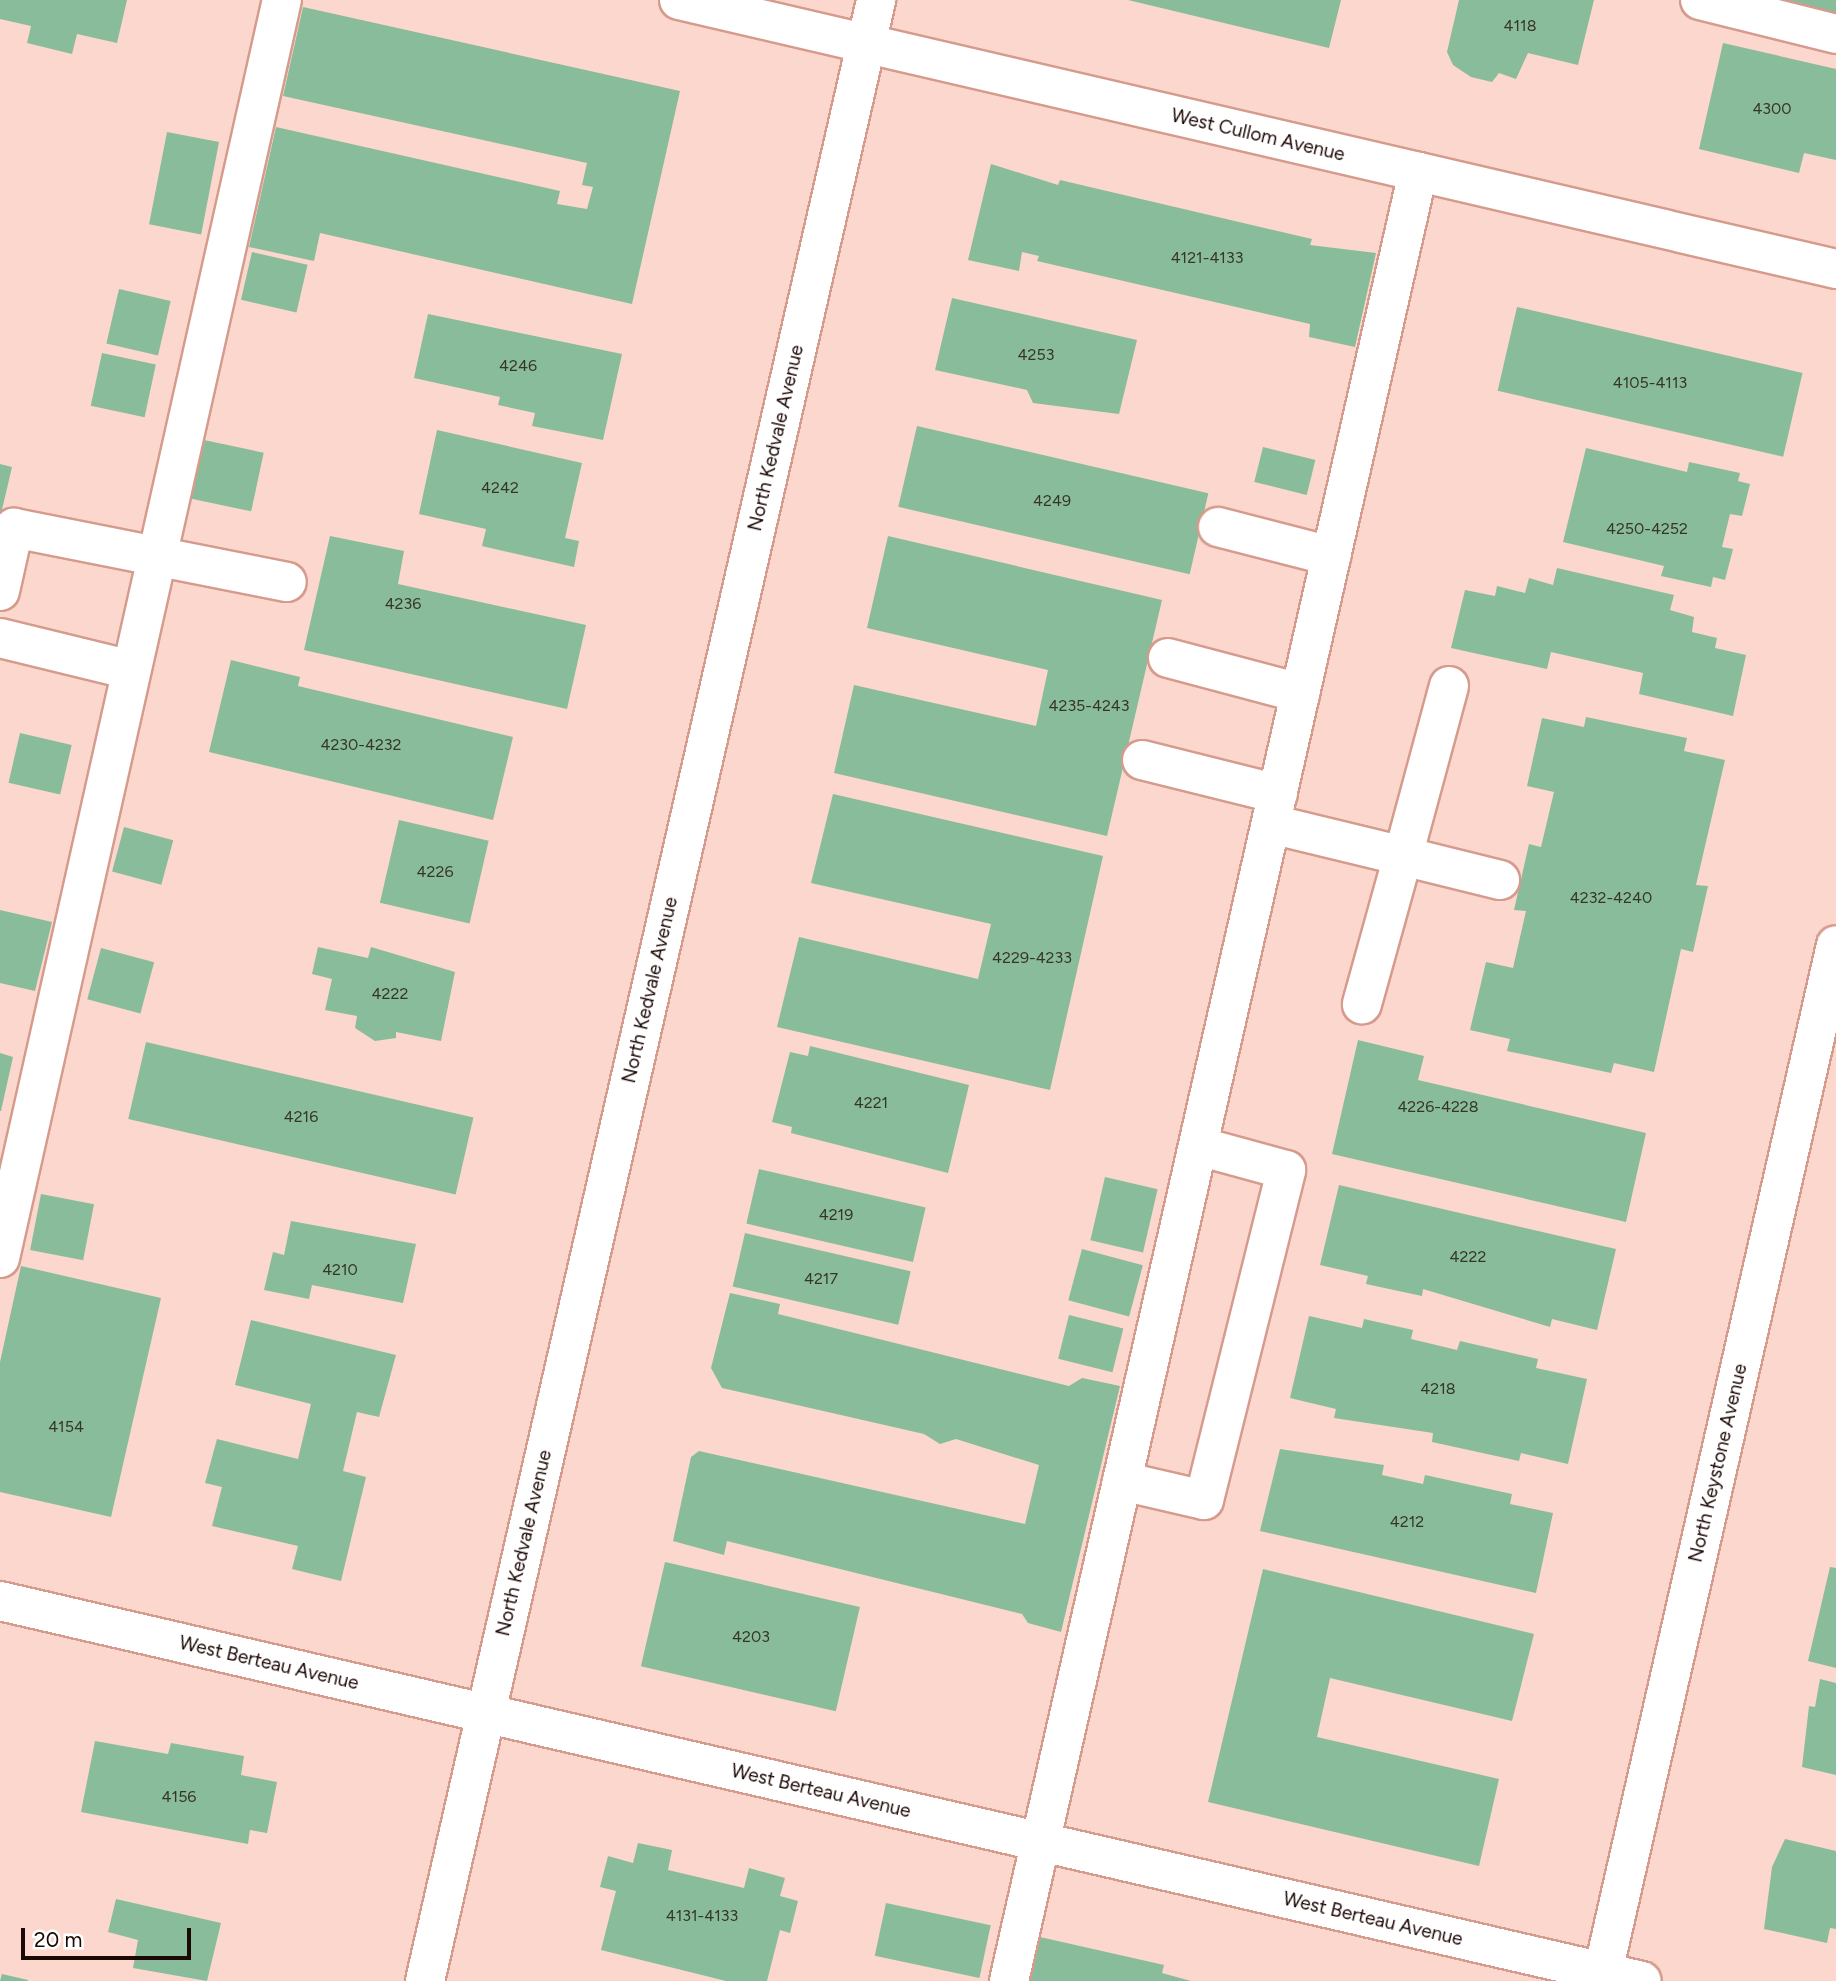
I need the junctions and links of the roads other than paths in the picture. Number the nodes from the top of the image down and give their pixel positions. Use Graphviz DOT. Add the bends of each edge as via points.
graph roads {
  1 [pos="282,0"];
  2 [pos="679,0"];
  3 [pos="876,0"];
  4 [pos="1700,0"];
  5 [pos="1836,34"];
  6 [pos="866,43"];
  7 [pos="1418,172"];
  8 [pos="1836,269"];
  9 [pos="1218,527"];
  10 [pos="157,555"];
  11 [pos="1331,556"];
  12 [pos="287,582"];
  13 [pos="0,591"];
  14 [pos="0,639"];
  15 [pos="1168,658"];
  16 [pos="131,670"];
  17 [pos="1449,686"];
  18 [pos="1300,693"];
  19 [pos="1142,760"];
  20 [pos="1274,809"];
  21 [pos="1402,856"];
  22 [pos="1500,880"];
  23 [pos="1836,945"];
  24 [pos="1362,1004"];
  25 [pos="1198,1146"];
  26 [pos="0,1258"];
  27 [pos="1122,1481"];
  28 [pos="0,1601"];
  29 [pos="485,1713"];
  30 [pos="1040,1842"];
  31 [pos="1602,1976"];
  32 [pos="425,1981"];
  33 [pos="1009,1981"];
  34 [pos="1642,1981"];
  1 -- 10 [label="street"];
  2 -- 6 [label="street, West Cullom Avenue"];
  3 -- 6 [label="street, North Kedvale Avenue"];
  4 -- 5 [label="street"];
  6 -- 7 [label="street, West Cullom Avenue"];
  6 -- 29 [label="street, North Kedvale Avenue"];
  7 -- 8 [label="street, West Cullom Avenue"];
  7 -- 11 [label="street"];
  9 -- 11 [label="street"];
  10 -- 12 [label="street"];
  10 -- 13 [label="street" via="14,528"];
  10 -- 16 [label="street"];
  11 -- 18 [label="street"];
  14 -- 16 [label="street"];
  15 -- 18 [label="street"];
  16 -- 26 [label="street"];
  17 -- 21 [label="street"];
  18 -- 20 [label="street"];
  19 -- 20 [label="street"];
  20 -- 21 [label="street"];
  20 -- 25 [label="street"];
  21 -- 22 [label="street"];
  21 -- 24 [label="street"];
  23 -- 31 [label="street, North Keystone Avenue"];
  25 -- 27 [label="street"];
  25 -- 27 [label="street" via="1286,1171 1204,1500"];
  27 -- 30 [label="street"];
  28 -- 29 [label="street, West Berteau Avenue"];
  29 -- 30 [label="street, West Berteau Avenue"];
  29 -- 32 [label="street, North Kedvale Avenue"];
  30 -- 31 [label="street, West Berteau Avenue"];
  30 -- 33 [label="street"];
  31 -- 34 [label="street, West Berteau Avenue"];
}
